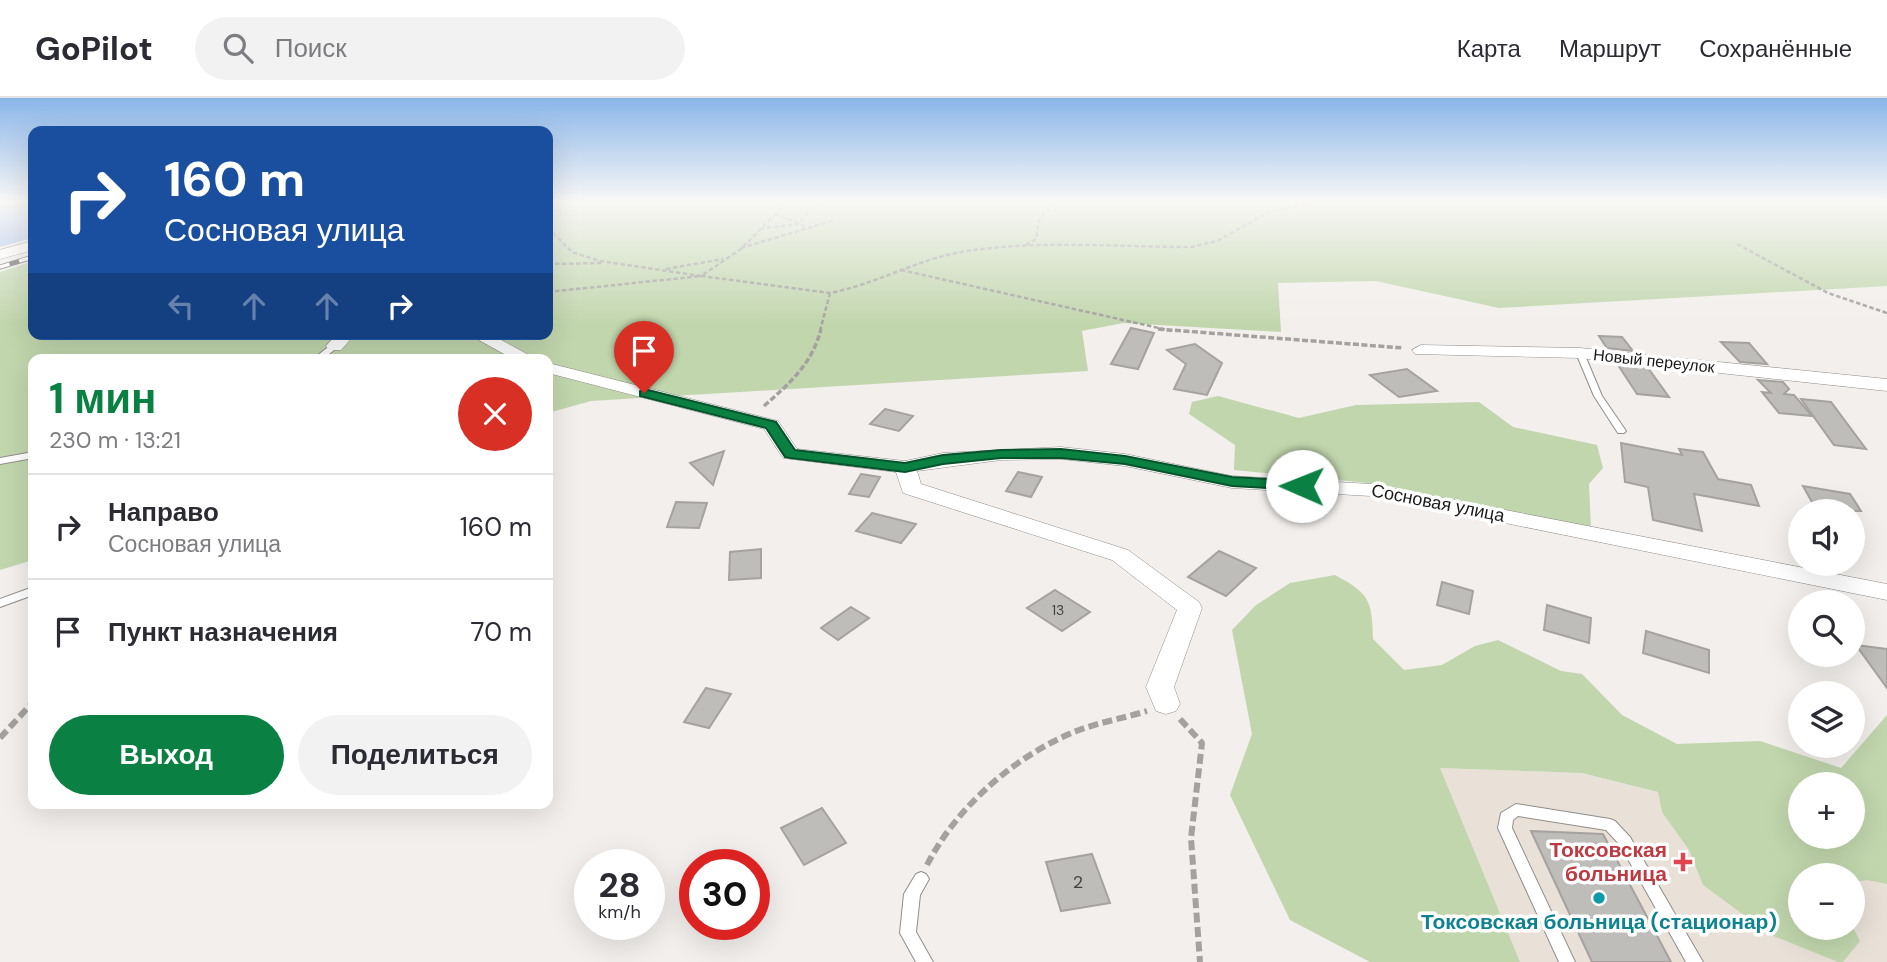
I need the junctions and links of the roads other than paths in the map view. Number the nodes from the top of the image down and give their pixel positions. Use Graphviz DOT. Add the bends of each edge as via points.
graph roads {
  1 [pos="28,247"];
  2 [pos="0,255"];
  3 [pos="341,340"];
  4 [pos="488,340"];
  5 [pos="1421,350"];
  6 [pos="1580,353"];
  7 [pos="323,354"];
  8 [pos="517,354"];
  9 [pos="553,369"];
  10 [pos="1887,384"];
  11 [pos="1621,431"];
  12 [pos="28,456"];
  13 [pos="0,461"];
  14 [pos="905,467"];
  15 [pos="1887,592"];
  16 [pos="28,593"];
  17 [pos="0,603"];
  18 [pos="1166,704"];
  19 [pos="921,879"];
  20 [pos="925,962"];
  21 [pos="1567,962"];
  22 [pos="1695,962"];
  1 -- 2 [label="street"];
  3 -- 7 [label="lane"];
  4 -- 8 [label="street"];
  5 -- 6 [label="street, Новый переулок"];
  6 -- 10 [label="street, Новый переулок"];
  6 -- 11 [label="lane" via="1598,396"];
  9 -- 14 [label="street, Сосновая улица" via="771,425 790,454"];
  12 -- 13 [label="lane"];
  14 -- 15 [label="street, Сосновая улица" via="943,459 1061,453 1125,460 1232,482 1371,490"];
  14 -- 18 [label="street" via="911,488 1120,555 1190,607 1160,687"];
  16 -- 17 [label="lane"];
  19 -- 20 [label="lane" via="912,894 908,933"];
  21 -- 22 [label="lane" via="1505,828 1506,817 1517,810 1610,825 1625,841"];
}
